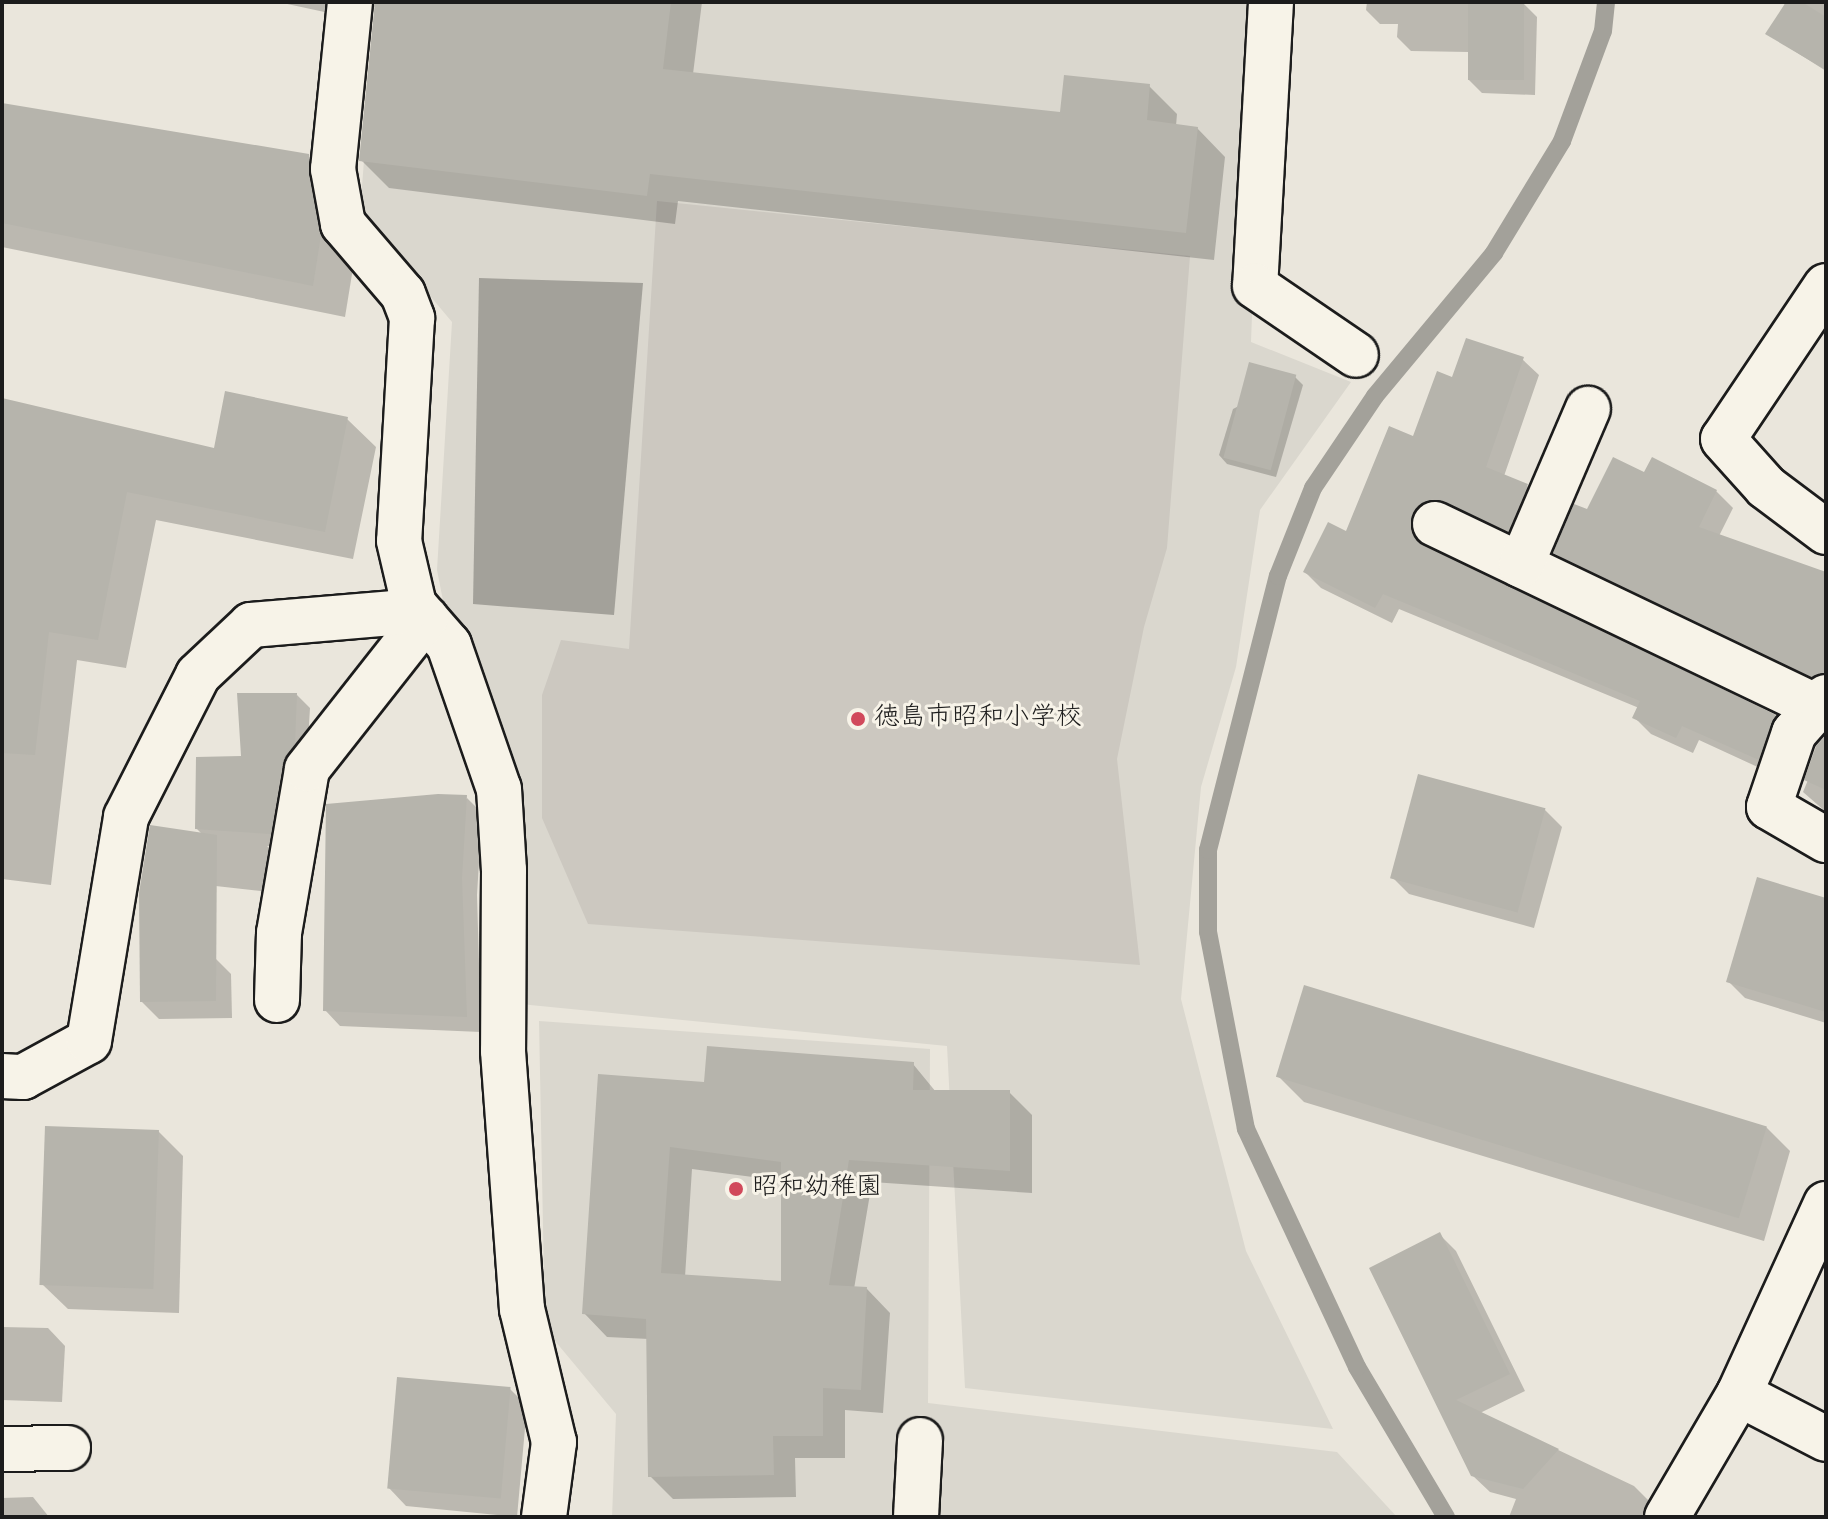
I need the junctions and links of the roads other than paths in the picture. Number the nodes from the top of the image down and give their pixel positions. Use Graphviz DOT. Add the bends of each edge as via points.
graph roads {
  1 [pos="350,2"];
  2 [pos="1271,2"];
  3 [pos="1826,286"];
  4 [pos="1356,355"];
  5 [pos="1588,409"];
  6 [pos="1435,524"];
  7 [pos="1826,532"];
  8 [pos="1521,565"];
  9 [pos="420,612"];
  10 [pos="1822,702"];
  11 [pos="1826,840"];
  12 [pos="277,1000"];
  13 [pos="2,1076"];
  14 [pos="1826,1204"];
  15 [pos="1739,1394"];
  16 [pos="1826,1439"];
  17 [pos="920,1440"];
  18 [pos="68,1448"];
  19 [pos="2,1449"];
  20 [pos="544,1517"];
  21 [pos="916,1517"];
  22 [pos="1667,1517"];
  1 -- 9 [label="street" via="333,169 343,224 403,294 412,318 398,520"];
  2 -- 4 [label="street" via="1255,286"];
  3 -- 7 [label="street" via="1723,439 1766,487"];
  5 -- 8 [label="street"];
  6 -- 8 [label="street"];
  8 -- 10 [label="street"];
  9 -- 12 [label="street" via="307,769 279,933"];
  9 -- 13 [label="street" via="251,625 198,675 126,817 89,1041 23,1077"];
  9 -- 20 [label="street" via="449,645 499,789 503,1051 522,1309 554,1442"];
  10 -- 11 [label="street" via="1794,733 1769,807"];
  14 -- 15 [label="street"];
  15 -- 16 [label="street"];
  15 -- 22 [label="street"];
  17 -- 21 [label="street"];
  18 -- 19 [label="street"];
}
